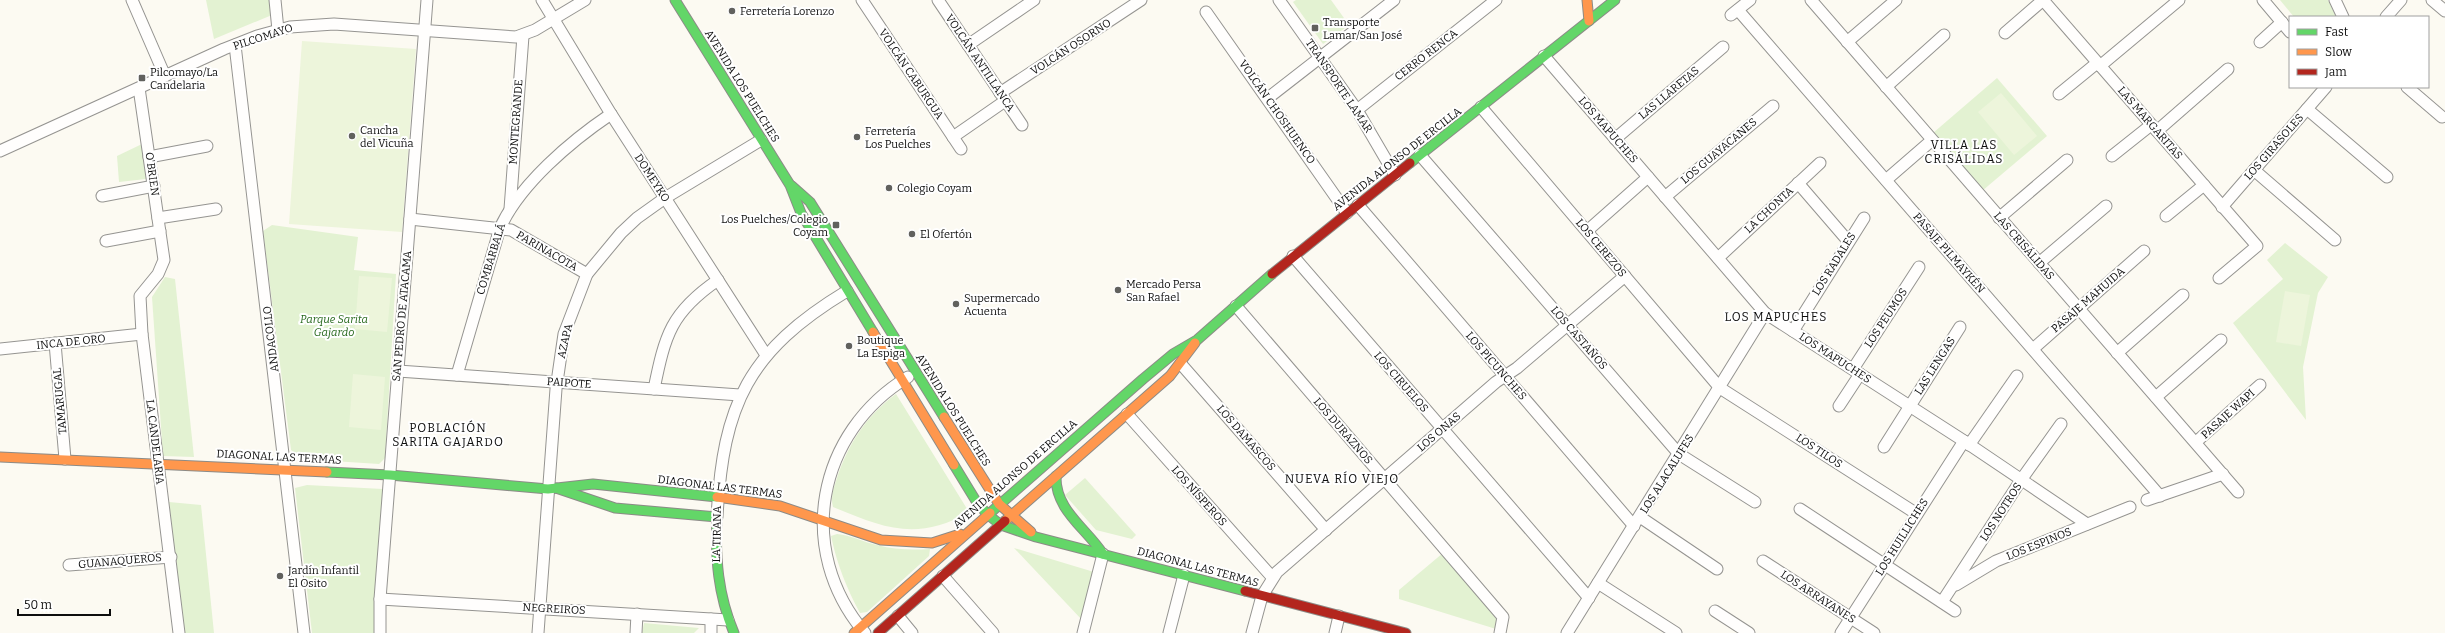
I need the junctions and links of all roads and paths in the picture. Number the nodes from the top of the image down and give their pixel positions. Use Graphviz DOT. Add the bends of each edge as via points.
graph roads {
  1 [pos="132,0"];
  2 [pos="275,0"];
  3 [pos="427,0"];
  4 [pos="542,0"];
  5 [pos="585,0"];
  6 [pos="862,0"];
  7 [pos="938,0"];
  8 [pos="1034,0"];
  9 [pos="1141,0"];
  10 [pos="1279,0"];
  11 [pos="1394,0"];
  12 [pos="1496,0"];
  13 [pos="1587,0"];
  14 [pos="1615,0"];
  15 [pos="1750,0"];
  16 [pos="1811,0"];
  17 [pos="1896,0"];
  18 [pos="2043,0"];
  19 [pos="2178,0"];
  20 [pos="2263,0"];
  21 [pos="2335,0"];
  22 [pos="2401,0"];
  23 [pos="2432,0"];
  24 [pos="681,2"];
  25 [pos="2445,11"];
  26 [pos="1206,12"];
  27 [pos="2343,16"];
  28 [pos="2387,16"];
  29 [pos="554,19"];
  30 [pos="1589,21"];
  31 [pos="2282,22"];
  32 [pos="278,30"];
  33 [pos="424,31"];
  34 [pos="2289,31"];
  35 [pos="2005,33"];
  36 [pos="1944,35"];
  37 [pos="522,36"];
  38 [pos="1848,42"];
  39 [pos="2260,42"];
  40 [pos="235,45"];
  41 [pos="968,45"];
  42 [pos="1723,47"];
  43 [pos="1544,56"];
  44 [pos="1320,57"];
  45 [pos="2099,65"];
  46 [pos="2228,68"];
  47 [pos="165,76"];
  48 [pos="1886,87"];
  49 [pos="139,88"];
  50 [pos="2325,88"];
  51 [pos="2408,88"];
  52 [pos="2059,94"];
  53 [pos="1003,97"];
  54 [pos="1268,98"];
  55 [pos="1773,106"];
  56 [pos="1481,107"];
  57 [pos="2307,109"];
  58 [pos="1357,110"];
  59 [pos="611,114"];
  60 [pos="2442,118"];
  61 [pos="1022,125"];
  62 [pos="2154,128"];
  63 [pos="953,137"];
  64 [pos="1615,139"];
  65 [pos="762,140"];
  66 [pos="1932,141"];
  67 [pos="207,146"];
  68 [pos="961,149"];
  69 [pos="0,151"];
  70 [pos="1420,154"];
  71 [pos="2112,156"];
  72 [pos="149,157"];
  73 [pos="2067,160"];
  74 [pos="1820,163"];
  75 [pos="2254,170"];
  76 [pos="1395,175"];
  77 [pos="1648,177"];
  78 [pos="2387,177"];
  79 [pos="1886,180"];
  80 [pos="1798,183"];
  81 [pos="790,185"];
  82 [pos="2204,185"];
  83 [pos="154,186"];
  84 [pos="102,196"];
  85 [pos="1665,197"];
  86 [pos="666,198"];
  87 [pos="1358,205"];
  88 [pos="2106,206"];
  89 [pos="2222,207"];
  90 [pos="216,209"];
  91 [pos="510,209"];
  92 [pos="1347,213"];
  93 [pos="2166,216"];
  94 [pos="158,218"];
  95 [pos="1864,218"];
  96 [pos="1999,218"];
  97 [pos="410,219"];
  98 [pos="500,228"];
  99 [pos="1587,231"];
  100 [pos="160,232"];
  101 [pos="2335,240"];
  102 [pos="106,241"];
  103 [pos="1848,241"];
  104 [pos="2144,251"];
  105 [pos="1292,256"];
  106 [pos="1718,258"];
  107 [pos="164,260"];
  108 [pos="2039,263"];
  109 [pos="1919,267"];
  110 [pos="587,274"];
  111 [pos="1625,276"];
  112 [pos="2219,278"];
  113 [pos="718,280"];
  114 [pos="847,291"];
  115 [pos="2183,295"];
  116 [pos="1236,306"];
  117 [pos="2078,309"];
  118 [pos="1765,313"];
  119 [pos="1568,325"];
  120 [pos="1960,327"];
  121 [pos="1793,331"];
  122 [pos="142,334"];
  123 [pos="1197,340"];
  124 [pos="2221,340"];
  125 [pos="55,343"];
  126 [pos="0,349"];
  127 [pos="2033,349"];
  128 [pos="2117,352"];
  129 [pos="766,355"];
  130 [pos="1181,364"];
  131 [pos="398,371"];
  132 [pos="916,372"];
  133 [pos="1856,372"];
  134 [pos="457,376"];
  135 [pos="1505,376"];
  136 [pos="2017,376"];
  137 [pos="902,381"];
  138 [pos="557,382"];
  139 [pos="2260,385"];
  140 [pos="1720,388"];
  141 [pos="654,389"];
  142 [pos="740,395"];
  143 [pos="2156,397"];
  144 [pos="1839,406"];
  145 [pos="1910,406"];
  146 [pos="1127,414"];
  147 [pos="2062,424"];
  148 [pos="1442,429"];
  149 [pos="2196,442"];
  150 [pos="1966,443"];
  151 [pos="1884,447"];
  152 [pos="1679,454"];
  153 [pos="0,457"];
  154 [pos="65,459"];
  155 [pos="158,463"];
  156 [pos="286,470"];
  157 [pos="2223,474"];
  158 [pos="390,475"];
  159 [pos="1056,476"];
  160 [pos="1384,479"];
  161 [pos="2021,480"];
  162 [pos="552,489"];
  163 [pos="2238,492"];
  164 [pos="718,496"];
  165 [pos="2160,496"];
  166 [pos="2147,500"];
  167 [pos="1755,502"];
  168 [pos="999,504"];
  169 [pos="2130,506"];
  170 [pos="1800,509"];
  171 [pos="987,514"];
  172 [pos="1917,514"];
  173 [pos="1011,515"];
  174 [pos="717,517"];
  175 [pos="824,520"];
  176 [pos="1637,522"];
  177 [pos="2086,524"];
  178 [pos="1001,525"];
  179 [pos="1326,530"];
  180 [pos="969,531"];
  181 [pos="1041,538"];
  182 [pos="1103,554"];
  183 [pos="171,557"];
  184 [pos="1763,561"];
  185 [pos="1885,564"];
  186 [pos="69,565"];
  187 [pos="1717,569"];
  188 [pos="1184,575"];
  189 [pos="943,576"];
  190 [pos="1272,577"];
  191 [pos="1598,583"];
  192 [pos="1952,588"];
  193 [pos="1262,596"];
  194 [pos="1589,598"];
  195 [pos="380,599"];
  196 [pos="1942,602"];
  197 [pos="540,608"];
  198 [pos="1955,610"];
  199 [pos="1715,611"];
  200 [pos="637,614"];
  201 [pos="898,616"];
  202 [pos="1339,616"];
  203 [pos="1851,618"];
  204 [pos="711,619"];
  205 [pos="728,620"];
  206 [pos="860,631"];
  207 [pos="179,633"];
  208 [pos="304,633"];
  209 [pos="380,633"];
  210 [pos="538,633"];
  211 [pos="636,633"];
  212 [pos="711,633"];
  213 [pos="734,633"];
  214 [pos="878,633"];
  215 [pos="912,633"];
  216 [pos="993,633"];
  217 [pos="1083,633"];
  218 [pos="1169,633"];
  219 [pos="1252,633"];
  220 [pos="1335,633"];
  221 [pos="1406,633"];
  222 [pos="1500,633"];
  223 [pos="1567,633"];
  224 [pos="1676,633"];
  225 [pos="1749,633"];
  226 [pos="1842,633"];
  227 [pos="1874,633"];
  1 -- 47 [label="street"];
  2 -- 32 [label="street"];
  3 -- 33 [label="street, SAN PEDRO DE ATACAMA"];
  4 -- 29 [label="street, DOMEYKO"];
  5 -- 29 [label="street, PILCOMAYO"];
  6 -- 63 [label="street, VOLCÁN CABURGUA"];
  7 -- 41 [label="street, VOLCÁN ANTILLANCA"];
  8 -- 41 [label="street"];
  9 -- 53 [label="street, VOLCÁN OSORNO"];
  10 -- 44 [label="street, TRANSPORTE LAMAR"];
  11 -- 44 [label="street"];
  12 -- 58 [label="street, CERRO RENCA"];
  13 -- 30 [label="main road"];
  14 -- 30 [label="main road, AVENIDA ALONSO DE ERCILLA"];
  15 -- 79 [label="street, PASAJE PILMAYKÉN" via="1735,13"];
  16 -- 38 [label="street, LAS CRISÁLIDAS"];
  17 -- 38 [label="street"];
  18 -- 35 [label="street"];
  18 -- 45 [label="street, LAS MARGARITAS"];
  19 -- 45 [label="street"];
  20 -- 31 [label="street"];
  21 -- 27 [label="street"];
  22 -- 28 [label="street"];
  23 -- 25 [label="street"];
  24 -- 65 [label="main road, AVENIDA LOS PUELCHES"];
  26 -- 54 [label="street, VOLCÁN CHOSHUENCO"];
  29 -- 37 [label="street, PILCOMAYO"];
  29 -- 59 [label="street, DOMEYKO"];
  30 -- 43 [label="main road, AVENIDA ALONSO DE ERCILLA"];
  31 -- 34 [label="street"];
  31 -- 39 [label="street"];
  32 -- 33 [label="street, PILCOMAYO" via="319,24"];
  32 -- 40 [label="street, PILCOMAYO"];
  33 -- 37 [label="street, PILCOMAYO"];
  33 -- 97 [label="street, SAN PEDRO DE ATACAMA"];
  36 -- 48 [label="street"];
  37 -- 91 [label="street, MONTEGRANDE"];
  38 -- 48 [label="street, LAS CRISÁLIDAS"];
  40 -- 47 [label="street, PILCOMAYO"];
  40 -- 156 [label="street, ANDACOLLO"];
  41 -- 53 [label="street, VOLCÁN ANTILLANCA"];
  42 -- 64 [label="street, LAS LLARETAS"];
  43 -- 56 [label="main road, AVENIDA ALONSO DE ERCILLA"];
  43 -- 64 [label="street, LOS MAPUCHES"];
  44 -- 54 [label="street"];
  44 -- 58 [label="street, TRANSPORTE LAMAR"];
  45 -- 52 [label="street"];
  45 -- 62 [label="street, LAS MARGARITAS"];
  46 -- 62 [label="street"];
  47 -- 49 [label="street, PILCOMAYO"];
  48 -- 66 [label="street, LAS CRISÁLIDAS"];
  49 -- 69 [label="street, PILCOMAYO"];
  49 -- 72 [label="street, O'BRIEN"];
  50 -- 57 [label="street, LOS GIRASOLES"];
  51 -- 60 [label="street"];
  53 -- 61 [label="street, VOLCÁN ANTILLANCA"];
  53 -- 63 [label="street, VOLCÁN OSORNO"];
  54 -- 92 [label="street, VOLCÁN CHOSHUENCO"];
  55 -- 85 [label="street, LOS GUAYACANES"];
  56 -- 70 [label="main road, AVENIDA ALONSO DE ERCILLA"];
  56 -- 99 [label="street, LOS CEREZOS"];
  57 -- 75 [label="street, LOS GIRASOLES"];
  57 -- 78 [label="street"];
  58 -- 76 [label="street, TRANSPORTE LAMAR"];
  59 -- 86 [label="street, DOMEYKO"];
  59 -- 91 [label="street, COMBARBALÁ" via="584,132 545,169"];
  62 -- 71 [label="street"];
  62 -- 82 [label="street, LAS MARGARITAS"];
  63 -- 68 [label="street, VOLCÁN CABURGUA"];
  64 -- 77 [label="street, LOS MAPUCHES"];
  65 -- 81 [label="main road, AVENIDA LOS PUELCHES"];
  65 -- 86 [label="street, AZAPA"];
  66 -- 79 [label="street"];
  66 -- 96 [label="street, LAS CRISÁLIDAS"];
  67 -- 72 [label="street"];
  70 -- 76 [label="main road, AVENIDA ALONSO DE ERCILLA"];
  70 -- 119 [label="street, LOS CASTAÑOS"];
  72 -- 83 [label="street, O'BRIEN"];
  73 -- 96 [label="street"];
  74 -- 80 [label="street, LA CHONTA"];
  75 -- 89 [label="street, LOS GIRASOLES"];
  75 -- 101 [label="street"];
  76 -- 87 [label="main road, AVENIDA ALONSO DE ERCILLA"];
  77 -- 85 [label="street, LOS MAPUCHES"];
  77 -- 99 [label="street"];
  79 -- 127 [label="street, PASAJE PILMAYKÉN"];
  80 -- 103 [label="street"];
  80 -- 106 [label="street, LA CHONTA"];
  81 -- 114 [label="main road, AVENIDA LOS PUELCHES" via="801,213"];
  81 -- 132 [label="main road, AVENIDA LOS PUELCHES" via="810,202"];
  82 -- 89 [label="street, LAS MARGARITAS"];
  82 -- 93 [label="street"];
  83 -- 84 [label="street"];
  83 -- 94 [label="street, O'BRIEN"];
  85 -- 106 [label="street, LOS MAPUCHES"];
  86 -- 110 [label="street, AZAPA" via="621,232"];
  86 -- 113 [label="street, DOMEYKO"];
  87 -- 92 [label="main road, AVENIDA ALONSO DE ERCILLA"];
  87 -- 135 [label="street, LOS PICUNCHES"];
  88 -- 108 [label="street"];
  89 -- 112 [label="street, LAS MARGARITAS" via="2257,246"];
  90 -- 94 [label="street"];
  91 -- 98 [label="street, COMBARBALÁ"];
  92 -- 105 [label="main road, AVENIDA ALONSO DE ERCILLA"];
  94 -- 100 [label="street, O'BRIEN"];
  95 -- 103 [label="street, LOS RADALES"];
  96 -- 108 [label="street, LAS CRISÁLIDAS"];
  97 -- 98 [label="street, PARINACOTA"];
  97 -- 131 [label="street, SAN PEDRO DE ATACAMA"];
  98 -- 110 [label="street, PARINACOTA" via="511,230"];
  98 -- 134 [label="street, COMBARBALÁ"];
  99 -- 111 [label="street, LOS CEREZOS"];
  100 -- 102 [label="street"];
  100 -- 107 [label="street, O'BRIEN"];
  103 -- 121 [label="street, LOS RADALES"];
  104 -- 117 [label="street, PASAJE MAHUIDA"];
  105 -- 116 [label="main road, AVENIDA ALONSO DE ERCILLA"];
  105 -- 148 [label="street, LOS CIRUELOS"];
  106 -- 118 [label="street, LOS MAPUCHES"];
  107 -- 122 [label="street, LA CANDELARIA" via="158,274 140,296"];
  108 -- 117 [label="street, LAS CRISÁLIDAS"];
  109 -- 133 [label="street, LOS PEUMOS"];
  110 -- 138 [label="street, AZAPA" via="564,334"];
  111 -- 119 [label="street, LOS ONAS"];
  111 -- 140 [label="street, LOS CEREZOS"];
  113 -- 129 [label="street, DOMEYKO"];
  113 -- 141 [label="street" via="680,312 663,345"];
  114 -- 129 [label="street, LA TIRANA" via="804,318"];
  114 -- 137 [label="main road, AVENIDA LOS PUELCHES"];
  115 -- 128 [label="street"];
  116 -- 123 [label="main road, AVENIDA ALONSO DE ERCILLA"];
  116 -- 160 [label="street, LOS DURAZNOS"];
  117 -- 127 [label="street, PASAJE MAHUIDA"];
  117 -- 128 [label="street, LAS CRISÁLIDAS"];
  118 -- 121 [label="street, LOS MAPUCHES"];
  118 -- 140 [label="street, LOS ALACALUFES"];
  119 -- 135 [label="street, LOS ONAS"];
  119 -- 152 [label="street, LOS CASTAÑOS"];
  120 -- 145 [label="street, LAS LENGAS"];
  121 -- 133 [label="street, LOS MAPUCHES"];
  122 -- 125 [label="street, INCA DE ORO"];
  122 -- 155 [label="street, LA CANDELARIA"];
  123 -- 130 [label="main road, AVENIDA ALONSO DE ERCILLA"];
  123 -- 168 [label="main road, AVENIDA ALONSO DE ERCILLA" via="1173,354"];
  124 -- 143 [label="street"];
  125 -- 126 [label="street, INCA DE ORO"];
  125 -- 154 [label="street, TAMARUGAL"];
  127 -- 165 [label="street, PASAJE PILMAYKÉN"];
  128 -- 143 [label="street, LAS CRISÁLIDAS"];
  129 -- 142 [label="street, LA TIRANA"];
  130 -- 146 [label="main road, AVENIDA ALONSO DE ERCILLA"];
  130 -- 179 [label="street, LOS DAMASCOS"];
  131 -- 134 [label="street, PAIPOTE"];
  131 -- 158 [label="street, SAN PEDRO DE ATACAMA"];
  132 -- 137 [label="street"];
  132 -- 168 [label="main road, AVENIDA LOS PUELCHES"];
  133 -- 144 [label="street, LOS PEUMOS"];
  133 -- 145 [label="street, LOS MAPUCHES"];
  134 -- 138 [label="street, PAIPOTE"];
  135 -- 148 [label="street, LOS ONAS"];
  135 -- 176 [label="street, LOS PICUNCHES"];
  136 -- 150 [label="street, LOS HUILLICHES"];
  137 -- 171 [label="main road, AVENIDA LOS PUELCHES" via="976,501"];
  137 -- 175 [label="street" via="885,392 868,409 844,441 828,481"];
  138 -- 141 [label="street, PAIPOTE"];
  138 -- 162 [label="street, AZAPA"];
  139 -- 149 [label="street, PASAJE WAPI"];
  140 -- 152 [label="street, LOS ALACALUFES"];
  140 -- 172 [label="street, LOS TILOS"];
  141 -- 142 [label="street, PAIPOTE"];
  142 -- 164 [label="street, LA TIRANA" via="723,448"];
  143 -- 149 [label="street, LAS CRISÁLIDAS"];
  145 -- 150 [label="street, LOS MAPUCHES"];
  145 -- 151 [label="street, LAS LENGAS"];
  146 -- 159 [label="main road, AVENIDA ALONSO DE ERCILLA"];
  146 -- 190 [label="street, LOS NÍSPEROS"];
  147 -- 161 [label="street, LOS NOTROS"];
  148 -- 160 [label="street, LOS ONAS"];
  148 -- 194 [label="street, LOS CIRUELOS"];
  149 -- 157 [label="street, LAS CRISÁLIDAS"];
  150 -- 161 [label="street, LOS MAPUCHES"];
  150 -- 172 [label="street, LOS HUILLICHES"];
  152 -- 167 [label="street, LOS CASTAÑOS"];
  152 -- 176 [label="street, LOS ALACALUFES"];
  153 -- 154 [label="main road, DIAGONAL LAS TERMAS"];
  154 -- 155 [label="main road, DIAGONAL LAS TERMAS"];
  155 -- 156 [label="main road, DIAGONAL LAS TERMAS"];
  155 -- 183 [label="street, LA CANDELARIA"];
  156 -- 158 [label="main road, DIAGONAL LAS TERMAS"];
  156 -- 208 [label="street, ANDACOLLO"];
  157 -- 163 [label="street, LAS CRISÁLIDAS"];
  157 -- 165 [label="street"];
  158 -- 162 [label="main road, DIAGONAL LAS TERMAS"];
  158 -- 195 [label="street, SAN PEDRO DE ATACAMA"];
  159 -- 173 [label="main road, AVENIDA ALONSO DE ERCILLA"];
  159 -- 182 [label="main road" via="1054,486 1058,499 1098,543"];
  160 -- 179 [label="street, LOS ONAS"];
  160 -- 222 [label="street, LOS DURAZNOS" via="1503,617"];
  161 -- 177 [label="street, LOS MAPUCHES"];
  161 -- 192 [label="street, LOS NOTROS"];
  162 -- 164 [label="main road, DIAGONAL LAS TERMAS" via="593,484"];
  162 -- 174 [label="main road, DIAGONAL LAS TERMAS" via="615,508"];
  162 -- 197 [label="street, AZAPA"];
  164 -- 174 [label="street, LA TIRANA"];
  164 -- 175 [label="main road, DIAGONAL LAS TERMAS" via="780,506"];
  165 -- 166 [label="street"];
  168 -- 171 [label="main road, AVENIDA ALONSO DE ERCILLA"];
  168 -- 173 [label="main road, AVENIDA LOS PUELCHES"];
  169 -- 177 [label="street, LOS ESPINOS"];
  170 -- 185 [label="street"];
  171 -- 178 [label="main road, DIAGONAL LAS TERMAS"];
  171 -- 180 [label="main road, AVENIDA ALONSO DE ERCILLA"];
  172 -- 185 [label="street, LOS HUILLICHES"];
  173 -- 178 [label="main road, AVENIDA ALONSO DE ERCILLA"];
  173 -- 181 [label="main road, AVENIDA LOS PUELCHES"];
  174 -- 205 [label="main road, LA TIRANA" via="716,567"];
  175 -- 180 [label="main road, DIAGONAL LAS TERMAS" via="881,540 908,543 932,543"];
  175 -- 206 [label="street" via="826,545 834,577"];
  176 -- 187 [label="street, LOS PICUNCHES"];
  176 -- 191 [label="street, LOS ALACALUFES"];
  177 -- 192 [label="street, LOS ESPINOS" via="1996,562"];
  178 -- 181 [label="main road, DIAGONAL LAS TERMAS"];
  178 -- 189 [label="main road, AVENIDA ALONSO DE ERCILLA"];
  179 -- 190 [label="street, LOS ONAS"];
  180 -- 206 [label="main road, AVENIDA ALONSO DE ERCILLA"];
  181 -- 182 [label="main road, DIAGONAL LAS TERMAS"];
  182 -- 188 [label="main road, DIAGONAL LAS TERMAS"];
  182 -- 217 [label="street"];
  183 -- 186 [label="street, GUANAQUEROS"];
  183 -- 207 [label="street, LA CANDELARIA"];
  184 -- 203 [label="street, LOS ARRAYANES"];
  185 -- 196 [label="street"];
  185 -- 203 [label="street, LOS HUILLICHES"];
  188 -- 193 [label="main road, DIAGONAL LAS TERMAS"];
  188 -- 218 [label="street"];
  189 -- 201 [label="main road, AVENIDA ALONSO DE ERCILLA"];
  189 -- 216 [label="street"];
  190 -- 193 [label="street, LOS ONAS"];
  191 -- 194 [label="street, LOS ALACALUFES"];
  191 -- 224 [label="street"];
  192 -- 196 [label="street, LOS NOTROS"];
  193 -- 202 [label="main road, DIAGONAL LAS TERMAS"];
  193 -- 219 [label="street, LOS ONAS"];
  194 -- 223 [label="street, LOS ALACALUFES"];
  195 -- 197 [label="street, NEGREIROS"];
  195 -- 209 [label="street, SAN PEDRO DE ATACAMA"];
  196 -- 198 [label="street"];
  197 -- 200 [label="street, NEGREIROS"];
  197 -- 210 [label="street, AZAPA"];
  199 -- 225 [label="street"];
  200 -- 204 [label="street, NEGREIROS"];
  200 -- 211 [label="street"];
  201 -- 214 [label="main road, AVENIDA ALONSO DE ERCILLA"];
  201 -- 215 [label="street"];
  202 -- 220 [label="street"];
  202 -- 221 [label="main road, DIAGONAL LAS TERMAS"];
  203 -- 226 [label="street, LOS HUILLICHES"];
  203 -- 227 [label="street, LOS ARRAYANES"];
  204 -- 205 [label="street, NEGREIROS"];
  204 -- 212 [label="street"];
  205 -- 213 [label="main road, LA TIRANA"];
}
